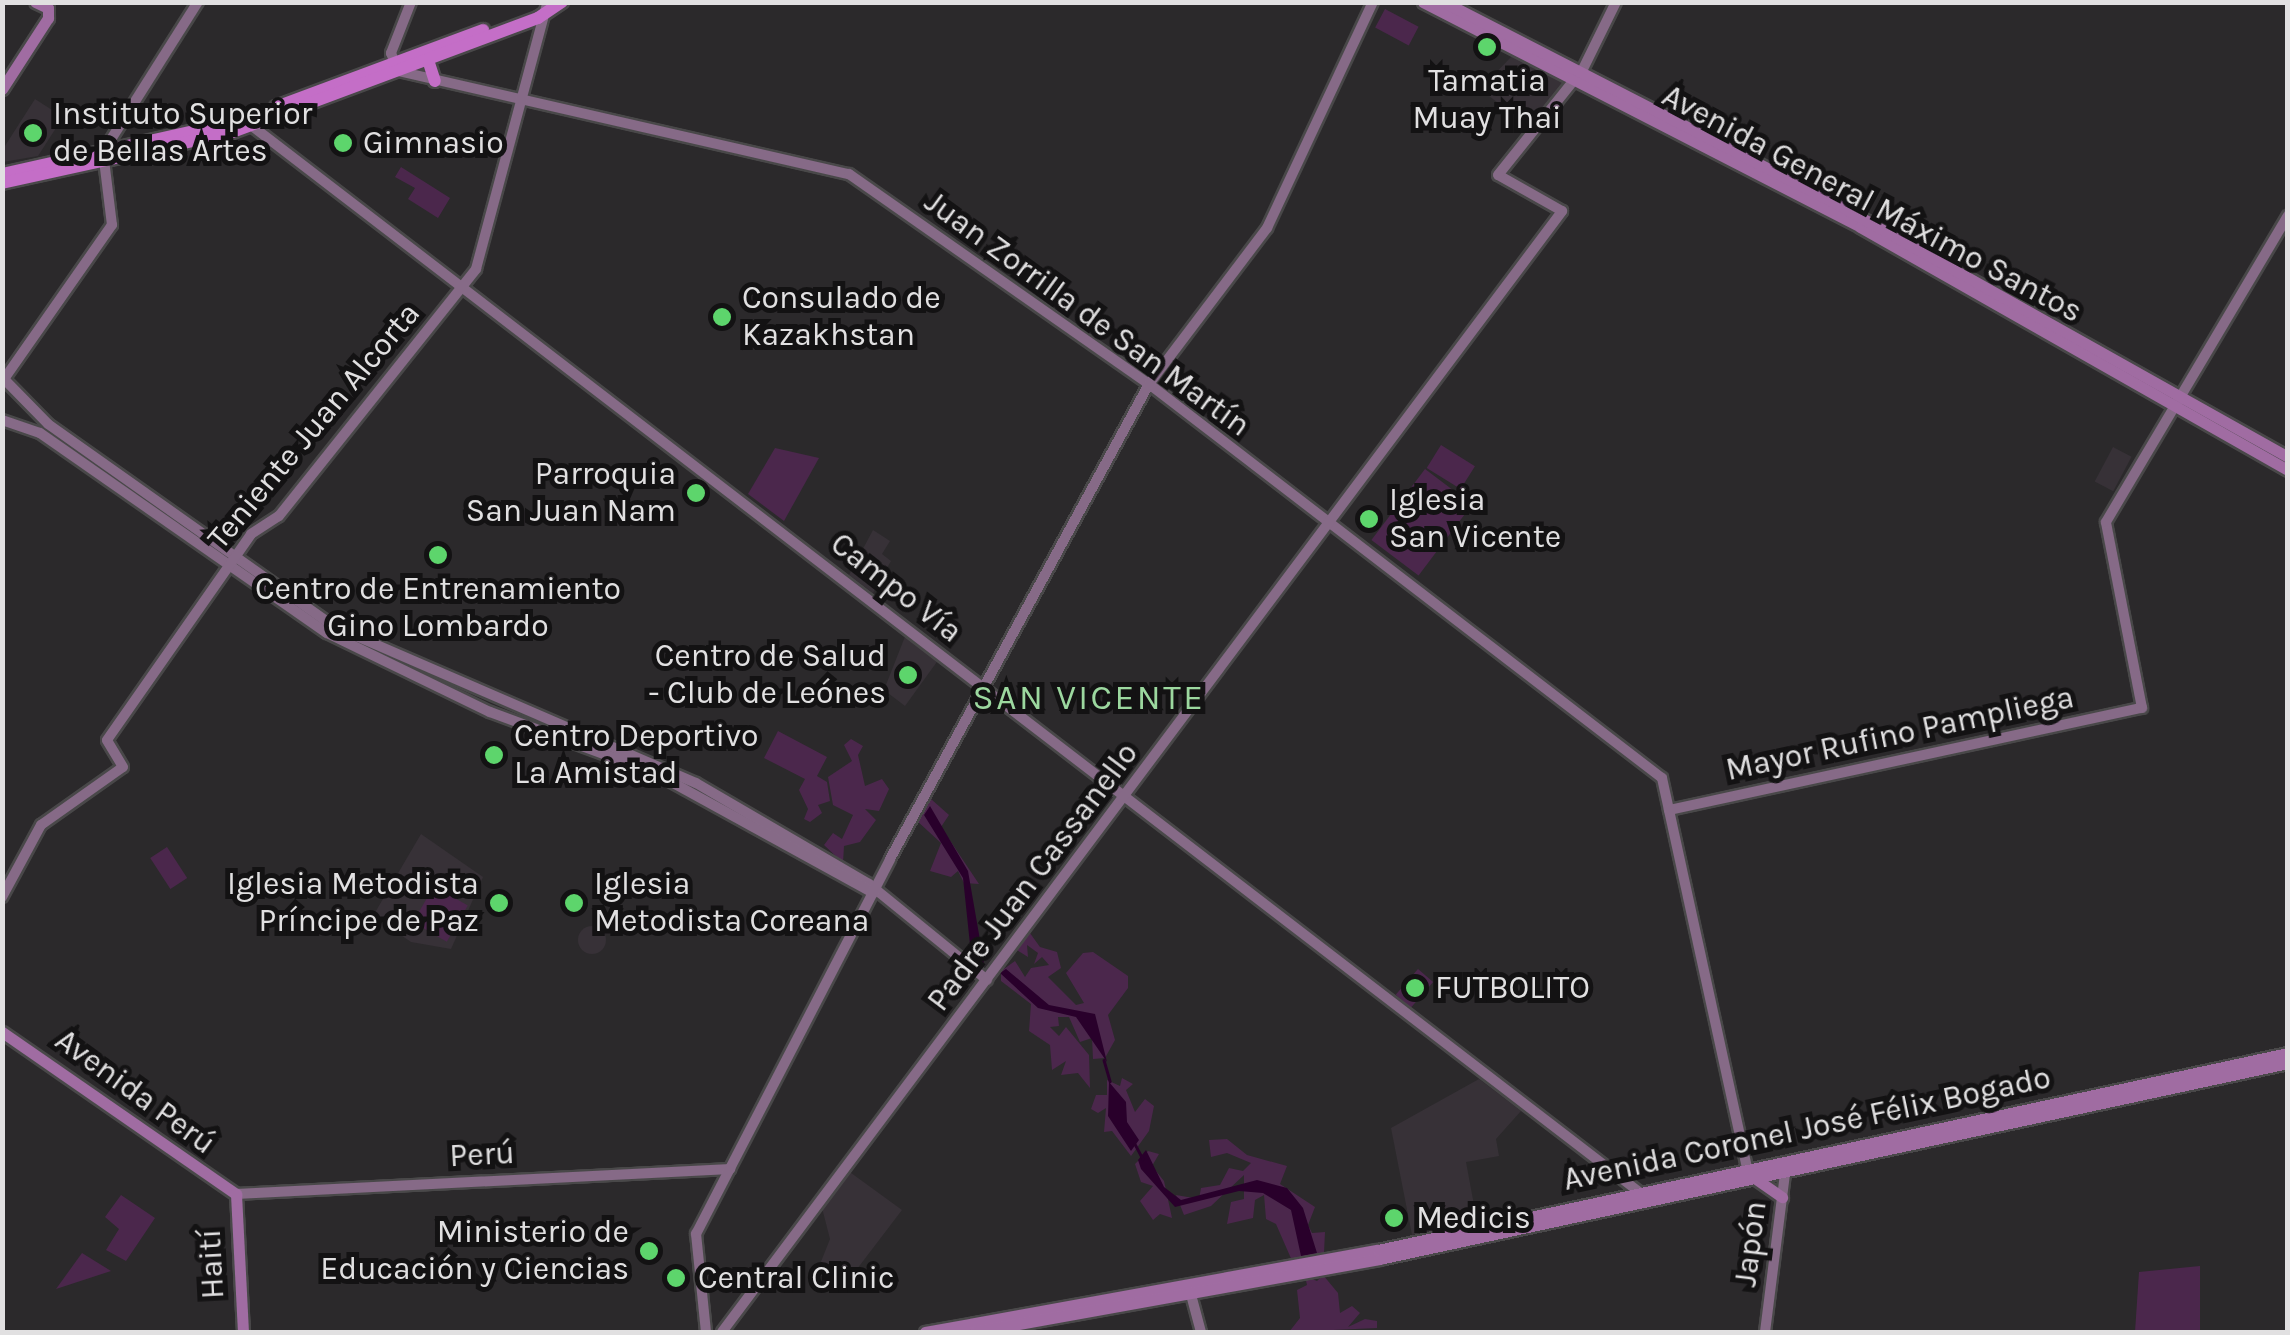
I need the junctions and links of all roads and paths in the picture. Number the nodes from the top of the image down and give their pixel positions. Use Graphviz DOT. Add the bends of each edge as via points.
graph roads {
  1 [pos="35,2"];
  2 [pos="198,2"];
  3 [pos="410,2"];
  4 [pos="562,2"];
  5 [pos="1373,2"];
  6 [pos="1423,2"];
  7 [pos="1444,2"];
  8 [pos="1616,2"];
  9 [pos="547,7"];
  10 [pos="428,60"];
  11 [pos="394,68"];
  12 [pos="1580,73"];
  13 [pos="435,81"];
  14 [pos="2,88"];
  15 [pos="526,102"];
  16 [pos="252,126"];
  17 [pos="102,158"];
  18 [pos="2,174"];
  19 [pos="2,183"];
  20 [pos="2286,219"];
  21 [pos="462,288"];
  22 [pos="3,380"];
  23 [pos="1149,384"];
  24 [pos="2183,400"];
  25 [pos="2,420"];
  26 [pos="44,428"];
  27 [pos="2288,457"];
  28 [pos="2288,470"];
  29 [pos="1328,521"];
  30 [pos="232,561"];
  31 [pos="983,689"];
  32 [pos="1126,796"];
  33 [pos="1669,810"];
  34 [pos="873,893"];
  35 [pos="2,897"];
  36 [pos="987,980"];
  37 [pos="2,1032"];
  38 [pos="2288,1053"];
  39 [pos="2288,1063"];
  40 [pos="1786,1168"];
  41 [pos="730,1169"];
  42 [pos="1752,1175"];
  43 [pos="236,1194"];
  44 [pos="1782,1196"];
  45 [pos="1645,1198"];
  46 [pos="1190,1292"];
  47 [pos="703,1313"];
  48 [pos="725,1328"];
  49 [pos="242,1332"];
  50 [pos="706,1332"];
  51 [pos="925,1332"];
  52 [pos="974,1332"];
  53 [pos="1201,1332"];
  54 [pos="1765,1332"];
  1 -- 14 [label="main road" via="48,8"];
  2 -- 17 [label="street"];
  3 -- 11 [label="street"];
  4 -- 9 [label="highway"];
  5 -- 23 [label="street" via="1268,228"];
  6 -- 12 [label="main road, Avenida General Máximo Santos"];
  7 -- 12 [label="main road, Avenida General Máximo Santos"];
  8 -- 12 [label="street"];
  9 -- 10 [label="highway"];
  9 -- 11 [label="highway"];
  9 -- 15 [label="street, Teniente Juan Alcorta"];
  10 -- 11 [label="highway"];
  10 -- 13 [label="highway"];
  11 -- 13 [label="street, Juan Zorrilla de San Martín"];
  11 -- 16 [label="highway"];
  11 -- 17 [label="highway" via="232,124"];
  12 -- 24 [label="main road, Avenida General Máximo Santos"];
  12 -- 29 [label="street, Padre Juan Cassanello" via="1498,175 1562,211"];
  13 -- 15 [label="street, Juan Zorrilla de San Martín"];
  15 -- 21 [label="street, Teniente Juan Alcorta" via="481,259"];
  15 -- 23 [label="street, Juan Zorrilla de San Martín" via="849,174"];
  16 -- 17 [label="highway"];
  16 -- 21 [label="street, Campo Vía"];
  17 -- 18 [label="highway"];
  17 -- 19 [label="highway"];
  17 -- 22 [label="street" via="112,225"];
  20 -- 24 [label="street"];
  21 -- 30 [label="street, Teniente Juan Alcorta" via="327,460"];
  21 -- 31 [label="street, Campo Vía"];
  22 -- 26 [label="street"];
  23 -- 29 [label="street, Juan Zorrilla de San Martín"];
  23 -- 31 [label="street"];
  24 -- 27 [label="main road, Avenida General Máximo Santos"];
  24 -- 28 [label="main road, Avenida General Máximo Santos"];
  24 -- 33 [label="street, Mayor Rufino Pampliega" via="2106,522 2142,708"];
  25 -- 26 [label="street"];
  26 -- 30 [label="street"];
  29 -- 32 [label="street, Padre Juan Cassanello"];
  29 -- 33 [label="street, Juan Zorrilla de San Martín" via="1662,778"];
  30 -- 34 [label="street" via="333,626 696,783 868,884"];
  30 -- 35 [label="street, Teniente Juan Alcorta" via="106,744 124,764 41,825"];
  31 -- 32 [label="street, Campo Vía"];
  31 -- 34 [label="street"];
  32 -- 36 [label="street, Padre Juan Cassanello"];
  32 -- 45 [label="street, Campo Vía"];
  33 -- 42 [label="street"];
  34 -- 36 [label="street"];
  34 -- 41 [label="street"];
  36 -- 48 [label="street, Padre Juan Cassanello"];
  37 -- 43 [label="main road, Avenida Perú"];
  38 -- 40 [label="main road, Avenida Coronel José Félix Bogado"];
  39 -- 40 [label="main road, Avenida Coronel José Félix Bogado"];
  40 -- 42 [label="main road, Avenida Coronel José Félix Bogado"];
  40 -- 44 [label="street, Japón"];
  41 -- 43 [label="street, Perú"];
  41 -- 47 [label="street" via="693,1246"];
  42 -- 44 [label="main road"];
  42 -- 45 [label="main road, Avenida Coronel José Félix Bogado"];
  43 -- 49 [label="main road, Haití"];
  44 -- 54 [label="street, Japón"];
  45 -- 46 [label="main road, Avenida Coronel José Félix Bogado"];
  46 -- 51 [label="main road, Avenida Coronel José Félix Bogado"];
  46 -- 52 [label="main road, Avenida Coronel José Félix Bogado"];
  46 -- 53 [label="street"];
  47 -- 48 [label="street" via="713,1327"];
  47 -- 50 [label="street"];
}
